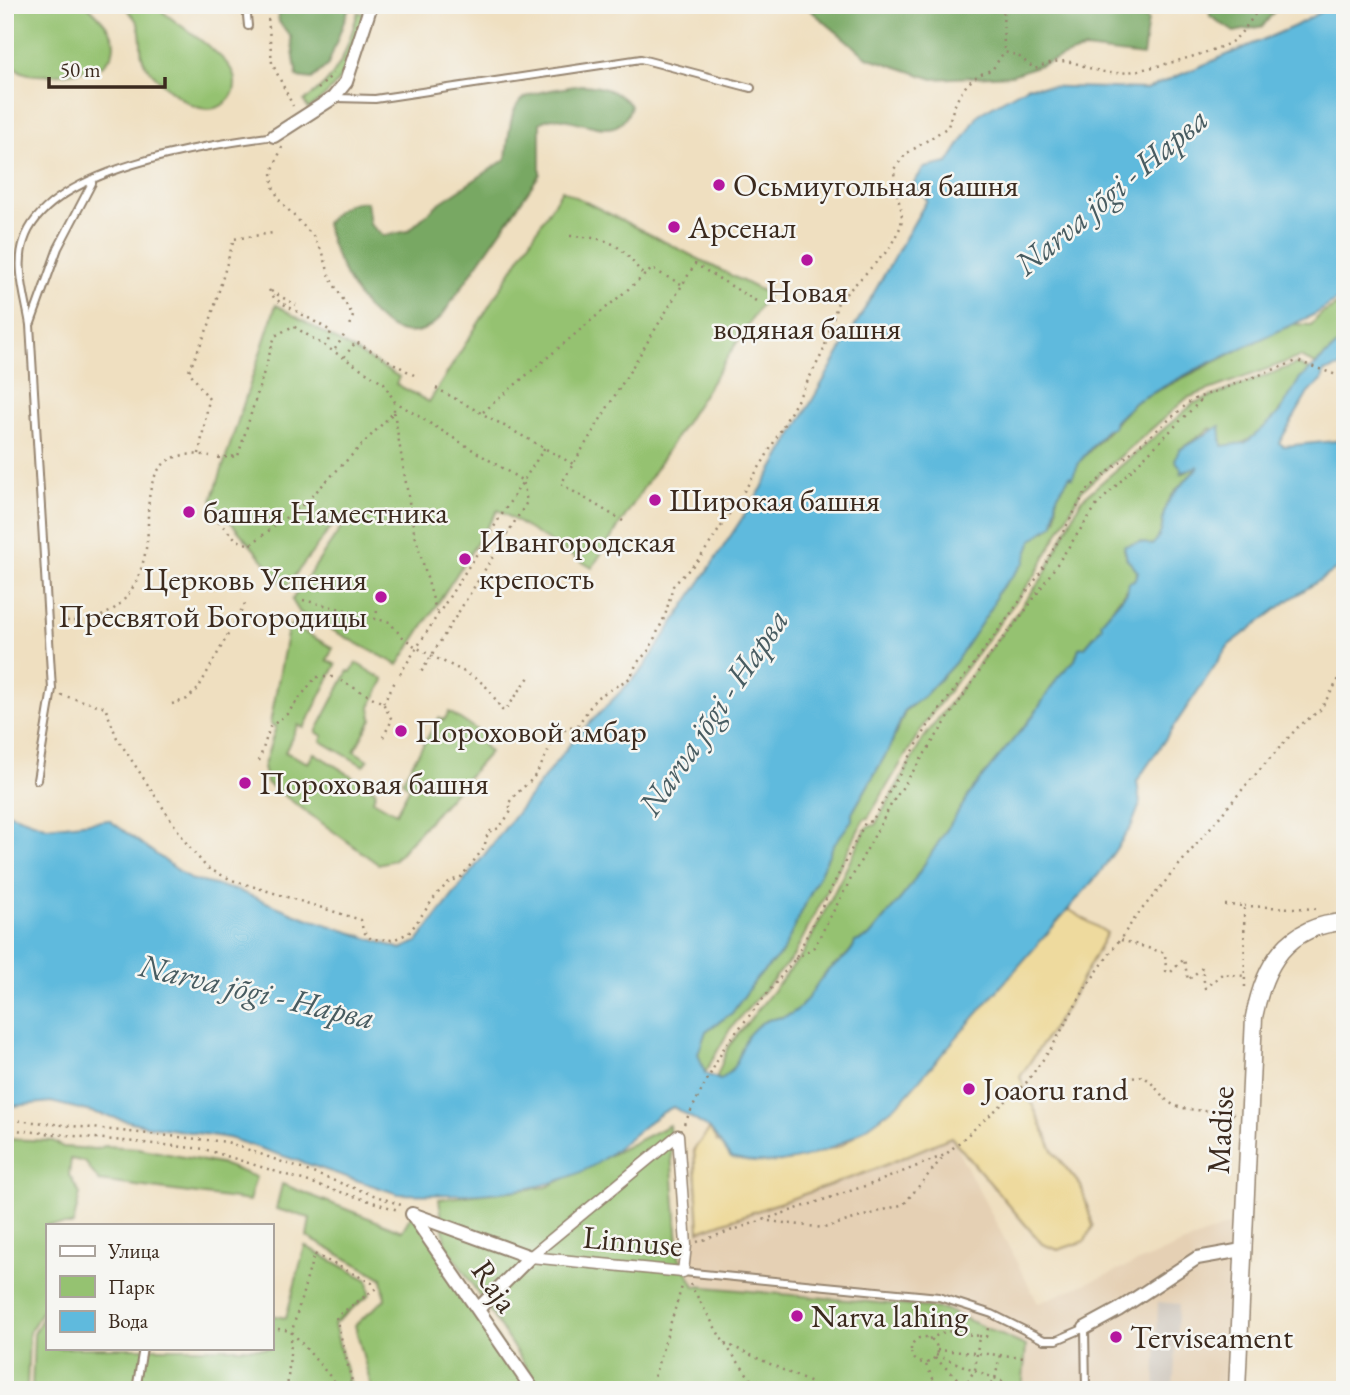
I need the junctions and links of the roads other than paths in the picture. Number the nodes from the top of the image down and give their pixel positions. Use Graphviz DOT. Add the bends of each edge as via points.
graph roads {
  1 [pos="246,5"];
  2 [pos="371,5"];
  3 [pos="248,26"];
  4 [pos="751,88"];
  5 [pos="333,98"];
  6 [pos="280,138"];
  7 [pos="93,181"];
  8 [pos="30,325"];
  9 [pos="37,780"];
  10 [pos="1345,922"];
  11 [pos="412,1214"];
  12 [pos="1242,1250"];
  13 [pos="530,1257"];
  14 [pos="684,1272"];
  15 [pos="479,1308"];
  16 [pos="1085,1328"];
  17 [pos="143,1350"];
  18 [pos="136,1390"];
  19 [pos="533,1390"];
  20 [pos="1086,1390"];
  21 [pos="1237,1390"];
  1 -- 3 [label="lane"];
  2 -- 5 [label="street" via="346,82"];
  4 -- 5 [label="lane" via="641,59 375,99"];
  5 -- 6 [label="street"];
  6 -- 7 [label="lane" via="212,145 143,160"];
  7 -- 8 [label="lane" via="58,248"];
  7 -- 8 [label="lane" via="50,205 24,238 21,268"];
  8 -- 9 [label="lane" via="52,689"];
  10 -- 12 [label="street, Madise" via="1316,928 1283,948 1260,988 1254,1017"];
  11 -- 13 [label="street, Linnuse"];
  11 -- 15 [label="street, Raja"];
  12 -- 16 [label="street, Linnuse" via="1197,1258"];
  12 -- 21 [label="street, Madise"];
  13 -- 14 [label="street, Linnuse"];
  13 -- 14 [label="street" via="678,1135 687,1245"];
  13 -- 15 [label="street"];
  14 -- 16 [label="lane, Linnuse" via="939,1297 992,1314 1044,1340 1057,1340"];
  15 -- 19 [label="street, Raja"];
  16 -- 20 [label="lane"];
  17 -- 18 [label="lane"];
}
